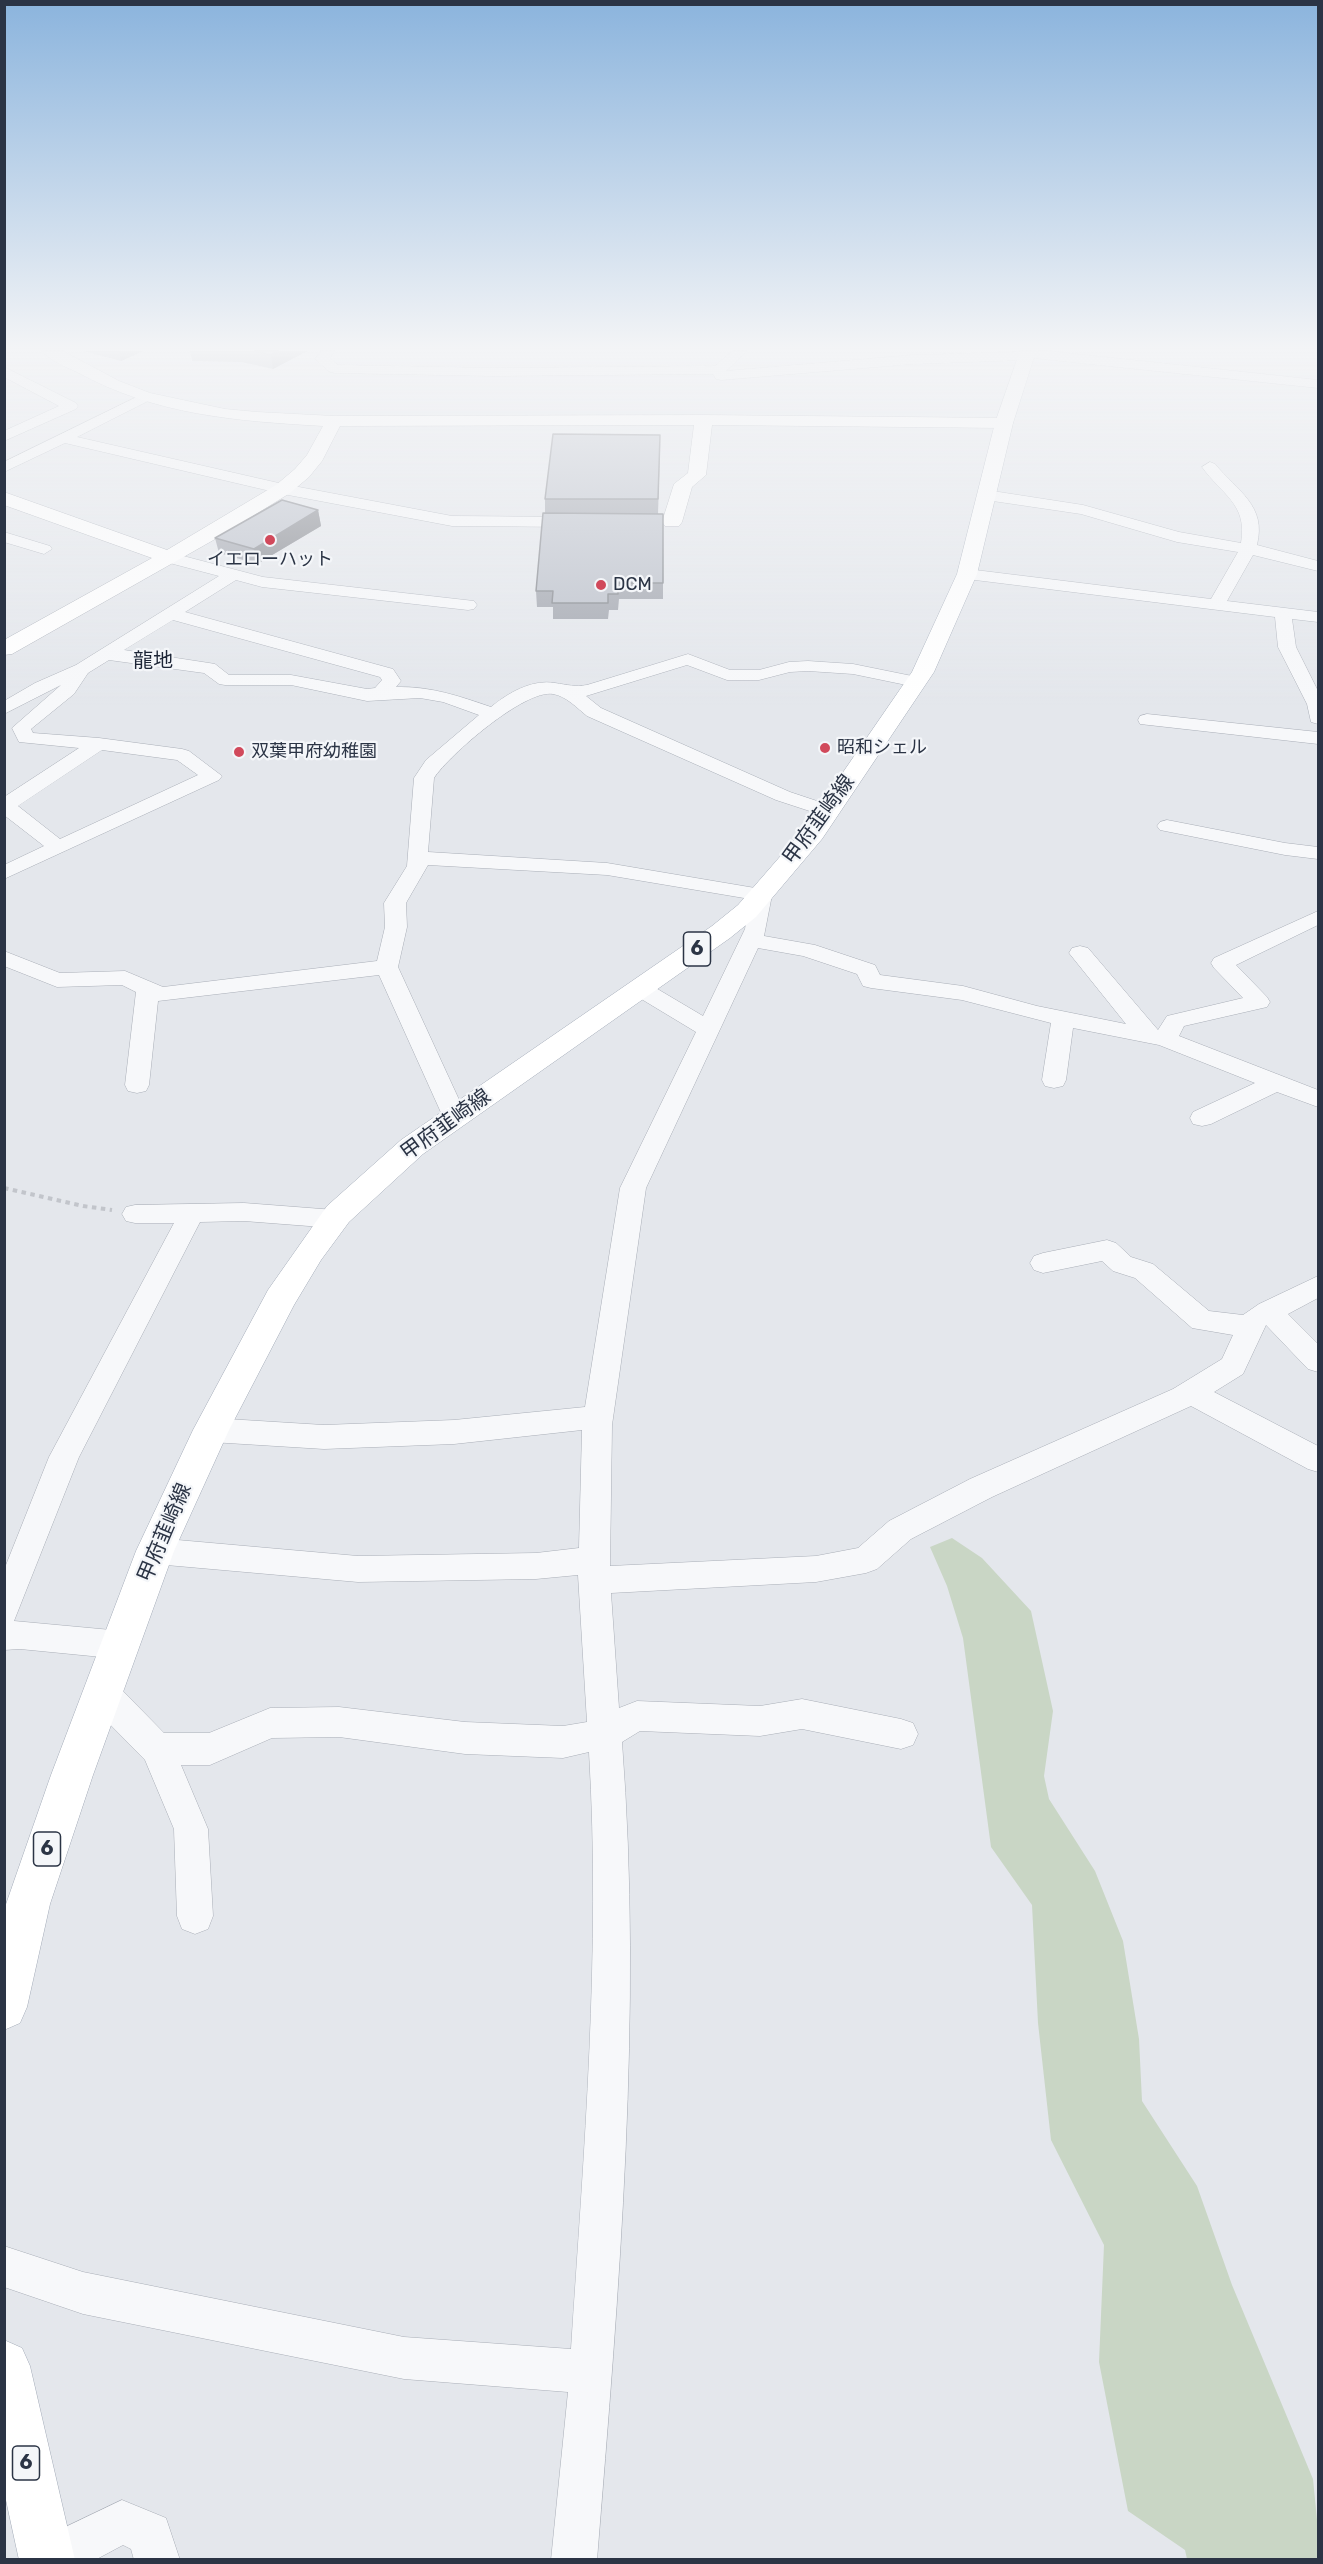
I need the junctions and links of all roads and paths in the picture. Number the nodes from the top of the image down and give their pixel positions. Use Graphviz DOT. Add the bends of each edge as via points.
graph roads {
  1 [pos="203,471"];
  2 [pos="304,471"];
  3 [pos="698,471"];
  4 [pos="992,471"];
  5 [pos="1213,471"];
  6 [pos="283,489"];
  7 [pos="986,495"];
  8 [pos="4,498"];
  9 [pos="589,522"];
  10 [pos="667,522"];
  11 [pos="4,537"];
  12 [pos="22,543"];
  13 [pos="44,549"];
  14 [pos="1249,550"];
  15 [pos="4,553"];
  16 [pos="168,557"];
  17 [pos="1318,566"];
  18 [pos="234,574"];
  19 [pos="967,574"];
  20 [pos="468,604"];
  21 [pos="1216,605"];
  22 [pos="171,614"];
  23 [pos="1283,614"];
  24 [pos="1318,617"];
  25 [pos="4,650"];
  26 [pos="106,654"];
  27 [pos="82,669"];
  28 [pos="916,682"];
  29 [pos="1313,688"];
  30 [pos="381,693"];
  31 [pos="570,693"];
  32 [pos="4,709"];
  33 [pos="493,714"];
  34 [pos="1318,718"];
  35 [pos="1147,720"];
  36 [pos="1318,738"];
  37 [pos="99,744"];
  38 [pos="5,806"];
  39 [pos="828,811"];
  40 [pos="1167,826"];
  41 [pos="59,848"];
  42 [pos="1318,853"];
  43 [pos="417,858"];
  44 [pos="4,873"];
  45 [pos="761,895"];
  46 [pos="1318,917"];
  47 [pos="751,940"];
  48 [pos="1080,952"];
  49 [pos="4,958"];
  50 [pos="387,967"];
  51 [pos="148,988"];
  52 [pos="641,989"];
  53 [pos="1063,1018"];
  54 [pos="708,1029"];
  55 [pos="1156,1037"];
  56 [pos="1054,1080"];
  57 [pos="1276,1083"];
  58 [pos="137,1085"];
  59 [pos="1318,1099"];
  60 [pos="455,1118"];
  61 [pos="1202,1118"];
  62 [pos="4,1188"];
  63 [pos="192,1213"];
  64 [pos="135,1214"];
  65 [pos="334,1219"];
  66 [pos="1043,1263"];
  67 [pos="1318,1286"];
  68 [pos="1260,1319"];
  69 [pos="1318,1361"];
  70 [pos="1190,1392"];
  71 [pos="598,1417"];
  72 [pos="211,1430"];
  73 [pos="1318,1460"];
  74 [pos="155,1551"];
  75 [pos="594,1570"];
  76 [pos="4,1611"];
  77 [pos="4,1636"];
  78 [pos="122,1645"];
  79 [pos="103,1694"];
  80 [pos="604,1734"];
  81 [pos="900,1734"];
  82 [pos="157,1749"];
  83 [pos="195,1916"];
  84 [pos="4,2007"];
  85 [pos="4,2265"];
  86 [pos="4,2366"];
  87 [pos="591,2372"];
  88 [pos="47,2559"];
  89 [pos="157,2559"];
  90 [pos="574,2559"];
  1 -- 6 [label="street"];
  2 -- 6 [label="street"];
  3 -- 10 [label="street" via="683,484"];
  4 -- 7 [label="street, 甲府韮崎線 / 6"];
  5 -- 14 [label="street" via="1250,516"];
  6 -- 9 [label="street" via="453,521"];
  6 -- 16 [label="street"];
  7 -- 14 [label="street" via="1083,510 1177,537"];
  7 -- 19 [label="street, 甲府韮崎線 / 6"];
  8 -- 16 [label="street"];
  11 -- 12 [label="street"];
  12 -- 13 [label="street"];
  12 -- 15 [label="street"];
  14 -- 17 [label="street"];
  14 -- 21 [label="street"];
  16 -- 18 [label="street"];
  16 -- 25 [label="street"];
  18 -- 20 [label="street" via="262,582"];
  18 -- 22 [label="street"];
  19 -- 21 [label="street"];
  19 -- 28 [label="street, 甲府韮崎線 / 6"];
  21 -- 23 [label="street"];
  22 -- 26 [label="street"];
  22 -- 30 [label="street" via="387,673 392,681"];
  23 -- 24 [label="street"];
  23 -- 29 [label="street" via="1287,647"];
  26 -- 27 [label="street"];
  26 -- 30 [label="street" via="209,669 225,680 291,680 367,695"];
  27 -- 32 [label="street"];
  27 -- 37 [label="street" via="67,690 21,728 26,738"];
  28 -- 31 [label="street" via="853,669 808,666 759,675 727,675 688,659"];
  28 -- 39 [label="street, 甲府韮崎線 / 6"];
  29 -- 34 [label="street"];
  30 -- 33 [label="street" via="420,692"];
  31 -- 33 [label="street" via="539,688"];
  31 -- 39 [label="street" via="594,712 783,796"];
  33 -- 43 [label="street" via="454,744 424,778"];
  35 -- 36 [label="street"];
  37 -- 38 [label="street"];
  37 -- 41 [label="street" via="182,755 212,776"];
  38 -- 41 [label="street"];
  39 -- 45 [label="street, 甲府韮崎線 / 6"];
  40 -- 42 [label="street"];
  41 -- 44 [label="street"];
  43 -- 45 [label="street" via="607,869"];
  43 -- 50 [label="street" via="417,866 395,903 396,927"];
  45 -- 47 [label="street"];
  45 -- 52 [label="street, 甲府韮崎線 / 6" via="721,932"];
  46 -- 55 [label="street" via="1222,963 1259,1002 1175,1021"];
  47 -- 53 [label="street" via="807,950 867,970 871,981 963,993"];
  47 -- 54 [label="street"];
  48 -- 55 [label="street"];
  49 -- 51 [label="street" via="57,980 125,978"];
  50 -- 51 [label="street" via="160,994"];
  50 -- 60 [label="street"];
  51 -- 58 [label="street"];
  52 -- 54 [label="street"];
  52 -- 60 [label="street, 甲府韮崎線 / 6"];
  53 -- 55 [label="street"];
  53 -- 56 [label="street"];
  54 -- 71 [label="street" via="633,1188"];
  55 -- 57 [label="street"];
  57 -- 59 [label="street"];
  57 -- 61 [label="street"];
  60 -- 65 [label="street, 甲府韮崎線 / 6" via="412,1147"];
  62 -- 64 [label="path"];
  63 -- 64 [label="street"];
  63 -- 65 [label="street" via="243,1212"];
  63 -- 76 [label="street" via="64,1457"];
  65 -- 72 [label="street, 甲府韮崎線 / 6" via="280,1299"];
  66 -- 68 [label="street" via="1107,1250 1122,1264 1144,1271 1202,1321"];
  67 -- 68 [label="street"];
  68 -- 69 [label="street"];
  68 -- 70 [label="street" via="1233,1366"];
  70 -- 73 [label="street"];
  70 -- 75 [label="street" via="981,1488 900,1530 866,1560 816,1569"];
  71 -- 72 [label="street" via="454,1432 324,1437"];
  71 -- 75 [label="street"];
  72 -- 74 [label="street, 甲府韮崎線 / 6"];
  74 -- 75 [label="street" via="358,1569 536,1566"];
  74 -- 78 [label="street, 甲府韮崎線 / 6"];
  75 -- 80 [label="street"];
  77 -- 78 [label="street"];
  78 -- 79 [label="street, 甲府韮崎線 / 6"];
  79 -- 82 [label="street"];
  79 -- 84 [label="street, 甲府韮崎線 / 6" via="28,1904"];
  80 -- 81 [label="street" via="637,1716 760,1721 802,1714"];
  80 -- 82 [label="street" via="563,1742 465,1738 339,1722 270,1723 210,1749"];
  80 -- 87 [label="street" via="610,1811 610,2053"];
  82 -- 83 [label="street" via="191,1829"];
  85 -- 87 [label="street" via="83,2293 404,2358"];
  86 -- 88 [label="street, 6"];
  87 -- 90 [label="street"];
  88 -- 89 [label="street" via="122,2522 150,2534"];
}
